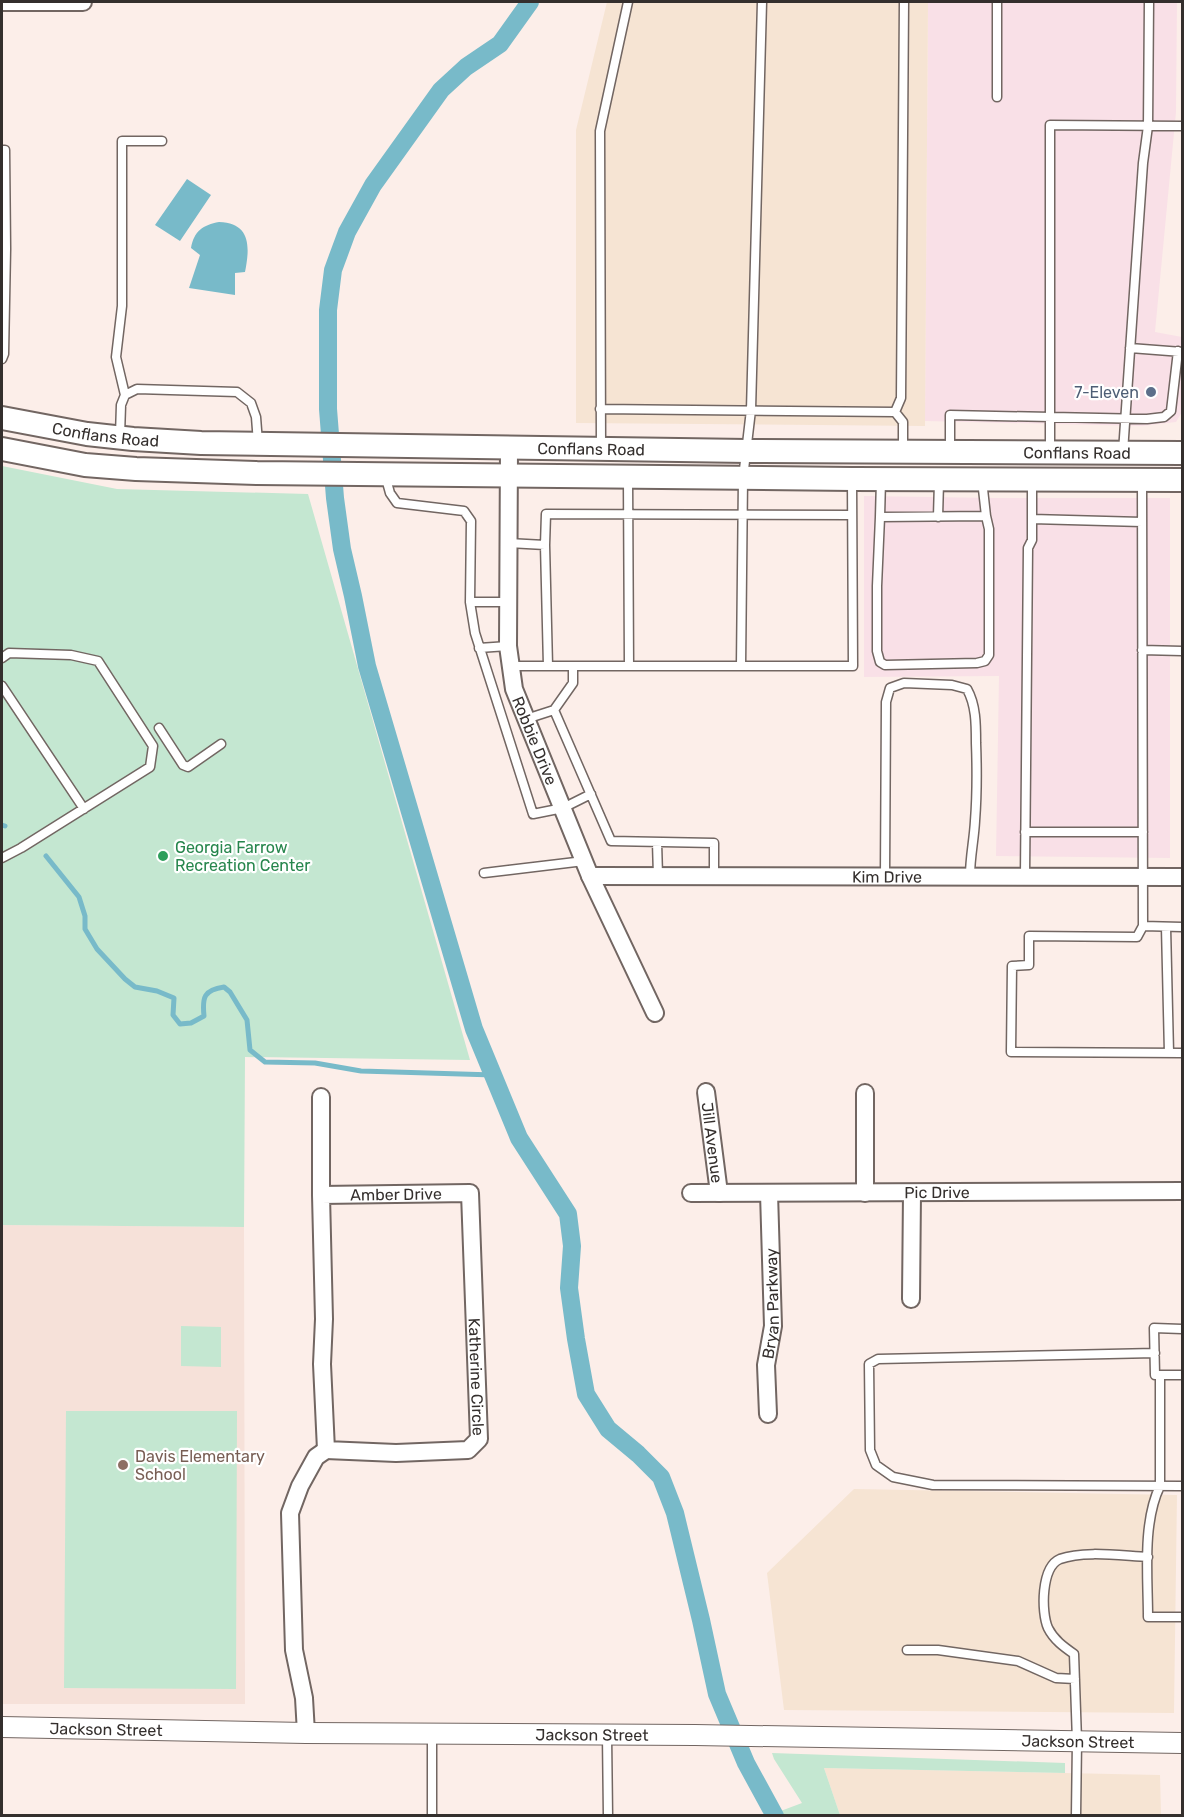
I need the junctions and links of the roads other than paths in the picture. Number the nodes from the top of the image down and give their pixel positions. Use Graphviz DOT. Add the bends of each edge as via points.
graph roads {
  1 [pos="2,2"];
  2 [pos="83,2"];
  3 [pos="628,2"];
  4 [pos="762,2"];
  5 [pos="904,2"];
  6 [pos="997,2"];
  7 [pos="1149,2"];
  8 [pos="997,97"];
  9 [pos="1148,126"];
  10 [pos="1182,126"];
  11 [pos="162,141"];
  12 [pos="2,150"];
  13 [pos="1130,348"];
  14 [pos="1180,351"];
  15 [pos="2,359"];
  16 [pos="125,395"];
  17 [pos="600,409"];
  18 [pos="751,411"];
  19 [pos="895,412"];
  20 [pos="2,418"];
  21 [pos="1050,418"];
  22 [pos="1124,418"];
  23 [pos="120,437"];
  24 [pos="268,443"];
  25 [pos="509,448"];
  26 [pos="2,449"];
  27 [pos="601,449"];
  28 [pos="747,451"];
  29 [pos="903,451"];
  30 [pos="950,451"];
  31 [pos="1050,452"];
  32 [pos="1123,452"];
  33 [pos="1182,453"];
  34 [pos="120,468"];
  35 [pos="378,474"];
  36 [pos="508,476"];
  37 [pos="628,477"];
  38 [pos="743,478"];
  39 [pos="852,479"];
  40 [pos="881,479"];
  41 [pos="944,479"];
  42 [pos="982,479"];
  43 [pos="1032,479"];
  44 [pos="1142,480"];
  45 [pos="1182,480"];
  46 [pos="628,514"];
  47 [pos="742,514"];
  48 [pos="852,515"];
  49 [pos="986,516"];
  50 [pos="880,517"];
  51 [pos="938,518"];
  52 [pos="1032,519"];
  53 [pos="1142,522"];
  54 [pos="508,543"];
  55 [pos="545,545"];
  56 [pos="470,602"];
  57 [pos="508,602"];
  58 [pos="508,646"];
  59 [pos="479,648"];
  60 [pos="1142,650"];
  61 [pos="1182,651"];
  62 [pos="2,658"];
  63 [pos="511,666"];
  64 [pos="548,666"];
  65 [pos="573,666"];
  66 [pos="629,666"];
  67 [pos="741,666"];
  68 [pos="2,686"];
  69 [pos="554,710"];
  70 [pos="526,719"];
  71 [pos="159,728"];
  72 [pos="221,744"];
  73 [pos="591,794"];
  74 [pos="563,808"];
  75 [pos="84,809"];
  76 [pos="1026,832"];
  77 [pos="1143,832"];
  78 [pos="657,842"];
  79 [pos="2,858"];
  80 [pos="587,868"];
  81 [pos="484,873"];
  82 [pos="658,876"];
  83 [pos="714,876"];
  84 [pos="885,876"];
  85 [pos="970,876"];
  86 [pos="1025,876"];
  87 [pos="1143,876"];
  88 [pos="1182,876"];
  89 [pos="1143,926"];
  90 [pos="1166,927"];
  91 [pos="1182,927"];
  92 [pos="655,1012"];
  93 [pos="1169,1053"];
  94 [pos="1182,1053"];
  95 [pos="706,1092"];
  96 [pos="866,1093"];
  97 [pos="321,1097"];
  98 [pos="1182,1191"];
  99 [pos="865,1193"];
  100 [pos="912,1193"];
  101 [pos="470,1194"];
  102 [pos="691,1194"];
  103 [pos="719,1194"];
  104 [pos="769,1194"];
  105 [pos="321,1195"];
  106 [pos="911,1299"];
  107 [pos="1182,1329"];
  108 [pos="1155,1353"];
  109 [pos="1160,1375"];
  110 [pos="1182,1375"];
  111 [pos="768,1414"];
  112 [pos="326,1450"];
  113 [pos="1161,1486"];
  114 [pos="1182,1486"];
  115 [pos="1148,1557"];
  116 [pos="1182,1617"];
  117 [pos="907,1650"];
  118 [pos="1075,1679"];
  119 [pos="2,1727"];
  120 [pos="306,1733"];
  121 [pos="432,1734"];
  122 [pos="607,1735"];
  123 [pos="1077,1741"];
  124 [pos="1182,1743"];
  125 [pos="432,1815"];
  126 [pos="608,1815"];
  127 [pos="1077,1815"];
  1 -- 2 [label="street"];
  3 -- 17 [label="lane" via="600,131"];
  4 -- 18 [label="lane"];
  5 -- 19 [label="lane" via="901,398"];
  6 -- 8 [label="lane"];
  7 -- 9 [label="lane"];
  9 -- 10 [label="lane"];
  9 -- 13 [label="lane"];
  9 -- 21 [label="lane" via="1050,125"];
  11 -- 16 [label="lane" via="122,141 122,306 116,357"];
  12 -- 15 [label="lane" via="6,249"];
  13 -- 14 [label="lane"];
  13 -- 22 [label="lane"];
  14 -- 22 [label="lane" via="1171,411 1164,417"];
  16 -- 23 [label="lane"];
  16 -- 24 [label="lane" via="137,389 237,392 251,403"];
  17 -- 18 [label="lane"];
  17 -- 27 [label="lane"];
  18 -- 19 [label="lane"];
  18 -- 28 [label="lane"];
  19 -- 29 [label="lane" via="903,422"];
  20 -- 23 [label="main road, Conflans Road"];
  21 -- 22 [label="lane"];
  21 -- 30 [label="lane" via="950,416"];
  21 -- 31 [label="lane"];
  22 -- 32 [label="lane"];
  23 -- 24 [label="main road, Conflans Road"];
  23 -- 34 [label="main road"];
  24 -- 25 [label="main road, Conflans Road"];
  25 -- 27 [label="main road, Conflans Road"];
  25 -- 36 [label="street, Robbie Drive"];
  26 -- 34 [label="main road, Conflans Road"];
  27 -- 28 [label="main road, Conflans Road"];
  28 -- 29 [label="main road, Conflans Road"];
  28 -- 38 [label="lane"];
  29 -- 30 [label="main road, Conflans Road"];
  30 -- 31 [label="main road, Conflans Road"];
  30 -- 41 [label="main road"];
  31 -- 32 [label="main road, Conflans Road"];
  32 -- 33 [label="main road, Conflans Road"];
  34 -- 35 [label="main road, Conflans Road"];
  35 -- 36 [label="main road, Conflans Road"];
  35 -- 56 [label="lane" via="397,503 464,511 471,521"];
  36 -- 37 [label="main road, Conflans Road"];
  36 -- 54 [label="street, Robbie Drive"];
  37 -- 38 [label="main road, Conflans Road"];
  37 -- 46 [label="lane"];
  38 -- 39 [label="main road, Conflans Road"];
  38 -- 47 [label="lane"];
  39 -- 40 [label="main road, Conflans Road"];
  39 -- 48 [label="lane"];
  40 -- 41 [label="main road, Conflans Road"];
  40 -- 50 [label="lane"];
  41 -- 42 [label="main road, Conflans Road"];
  41 -- 51 [label="lane"];
  42 -- 43 [label="main road, Conflans Road"];
  42 -- 49 [label="lane"];
  43 -- 44 [label="main road, Conflans Road"];
  43 -- 52 [label="lane"];
  44 -- 45 [label="main road, Conflans Road"];
  44 -- 53 [label="lane"];
  46 -- 47 [label="lane"];
  46 -- 55 [label="lane" via="546,514"];
  46 -- 66 [label="lane"];
  47 -- 48 [label="lane"];
  47 -- 67 [label="lane"];
  48 -- 67 [label="lane" via="853,666"];
  49 -- 50 [label="lane" via="989,655 985,661 885,665 877,651"];
  49 -- 51 [label="lane"];
  50 -- 51 [label="lane"];
  52 -- 53 [label="lane"];
  52 -- 76 [label="lane" via="1028,548"];
  53 -- 60 [label="lane"];
  54 -- 55 [label="lane"];
  54 -- 57 [label="street, Robbie Drive"];
  55 -- 64 [label="lane"];
  56 -- 57 [label="lane"];
  56 -- 59 [label="lane"];
  57 -- 58 [label="street, Robbie Drive"];
  58 -- 59 [label="lane"];
  58 -- 63 [label="street, Robbie Drive"];
  59 -- 74 [label="lane" via="534,814"];
  60 -- 61 [label="lane"];
  60 -- 77 [label="lane"];
  62 -- 75 [label="lane" via="9,653 71,655 98,661 153,746 150,767"];
  63 -- 64 [label="lane"];
  63 -- 70 [label="street, Robbie Drive" via="514,689"];
  64 -- 65 [label="lane"];
  65 -- 66 [label="lane"];
  65 -- 69 [label="lane" via="573,683"];
  66 -- 67 [label="lane"];
  68 -- 75 [label="lane"];
  69 -- 70 [label="lane"];
  69 -- 73 [label="lane"];
  70 -- 74 [label="street, Robbie Drive"];
  71 -- 72 [label="lane" via="183,765 188,766"];
  73 -- 74 [label="lane"];
  73 -- 78 [label="lane" via="611,841"];
  74 -- 80 [label="street, Robbie Drive"];
  75 -- 79 [label="lane"];
  76 -- 77 [label="lane"];
  76 -- 86 [label="lane"];
  77 -- 87 [label="lane"];
  78 -- 82 [label="lane"];
  78 -- 83 [label="lane" via="714,843"];
  80 -- 81 [label="lane"];
  80 -- 82 [label="street, Kim Drive"];
  80 -- 92 [label="street, Robbie Drive"];
  82 -- 83 [label="street, Kim Drive"];
  83 -- 84 [label="street, Kim Drive"];
  84 -- 85 [label="street, Kim Drive"];
  84 -- 85 [label="lane" via="886,702 890,688 904,683 952,685 967,689 972,697 977,768"];
  85 -- 86 [label="street, Kim Drive"];
  86 -- 87 [label="street, Kim Drive"];
  87 -- 88 [label="street, Kim Drive"];
  87 -- 89 [label="lane"];
  89 -- 90 [label="lane"];
  89 -- 93 [label="lane" via="1137,937 1029,936 1029,965 1012,966 1011,1052"];
  90 -- 91 [label="lane"];
  90 -- 93 [label="lane"];
  93 -- 94 [label="lane"];
  95 -- 103 [label="street, Jill Avenue"];
  96 -- 99 [label="street"];
  97 -- 105 [label="street"];
  98 -- 100 [label="street, Pic Drive"];
  99 -- 100 [label="street, Pic Drive"];
  99 -- 104 [label="street, Pic Drive"];
  100 -- 106 [label="street"];
  101 -- 105 [label="street, Amber Drive"];
  101 -- 112 [label="street, Katherine Circle" via="479,1439 468,1450"];
  102 -- 103 [label="street, Pic Drive"];
  103 -- 104 [label="street, Pic Drive"];
  104 -- 111 [label="street, Bryan Parkway" via="773,1326 766,1365"];
  105 -- 112 [label="street"];
  107 -- 108 [label="lane" via="1154,1328"];
  108 -- 109 [label="lane" via="1155,1375"];
  108 -- 113 [label="lane" via="878,1359 869,1364 870,1450 876,1465 893,1477 933,1485"];
  109 -- 110 [label="lane"];
  109 -- 113 [label="lane"];
  112 -- 120 [label="street" via="316,1457 290,1514 294,1650 304,1698"];
  113 -- 114 [label="lane"];
  113 -- 115 [label="lane" via="1154,1498"];
  115 -- 116 [label="lane" via="1148,1617"];
  115 -- 118 [label="lane" via="1082,1555 1058,1560 1049,1570 1043,1589 1047,1627 1059,1644 1074,1654"];
  117 -- 118 [label="lane" via="938,1650 1018,1661 1056,1678"];
  118 -- 123 [label="lane"];
  119 -- 120 [label="street, Jackson Street"];
  120 -- 121 [label="street, Jackson Street"];
  121 -- 122 [label="street, Jackson Street"];
  121 -- 125 [label="lane"];
  122 -- 123 [label="street, Jackson Street"];
  122 -- 126 [label="lane"];
  123 -- 124 [label="street, Jackson Street"];
  123 -- 127 [label="lane"];
}
